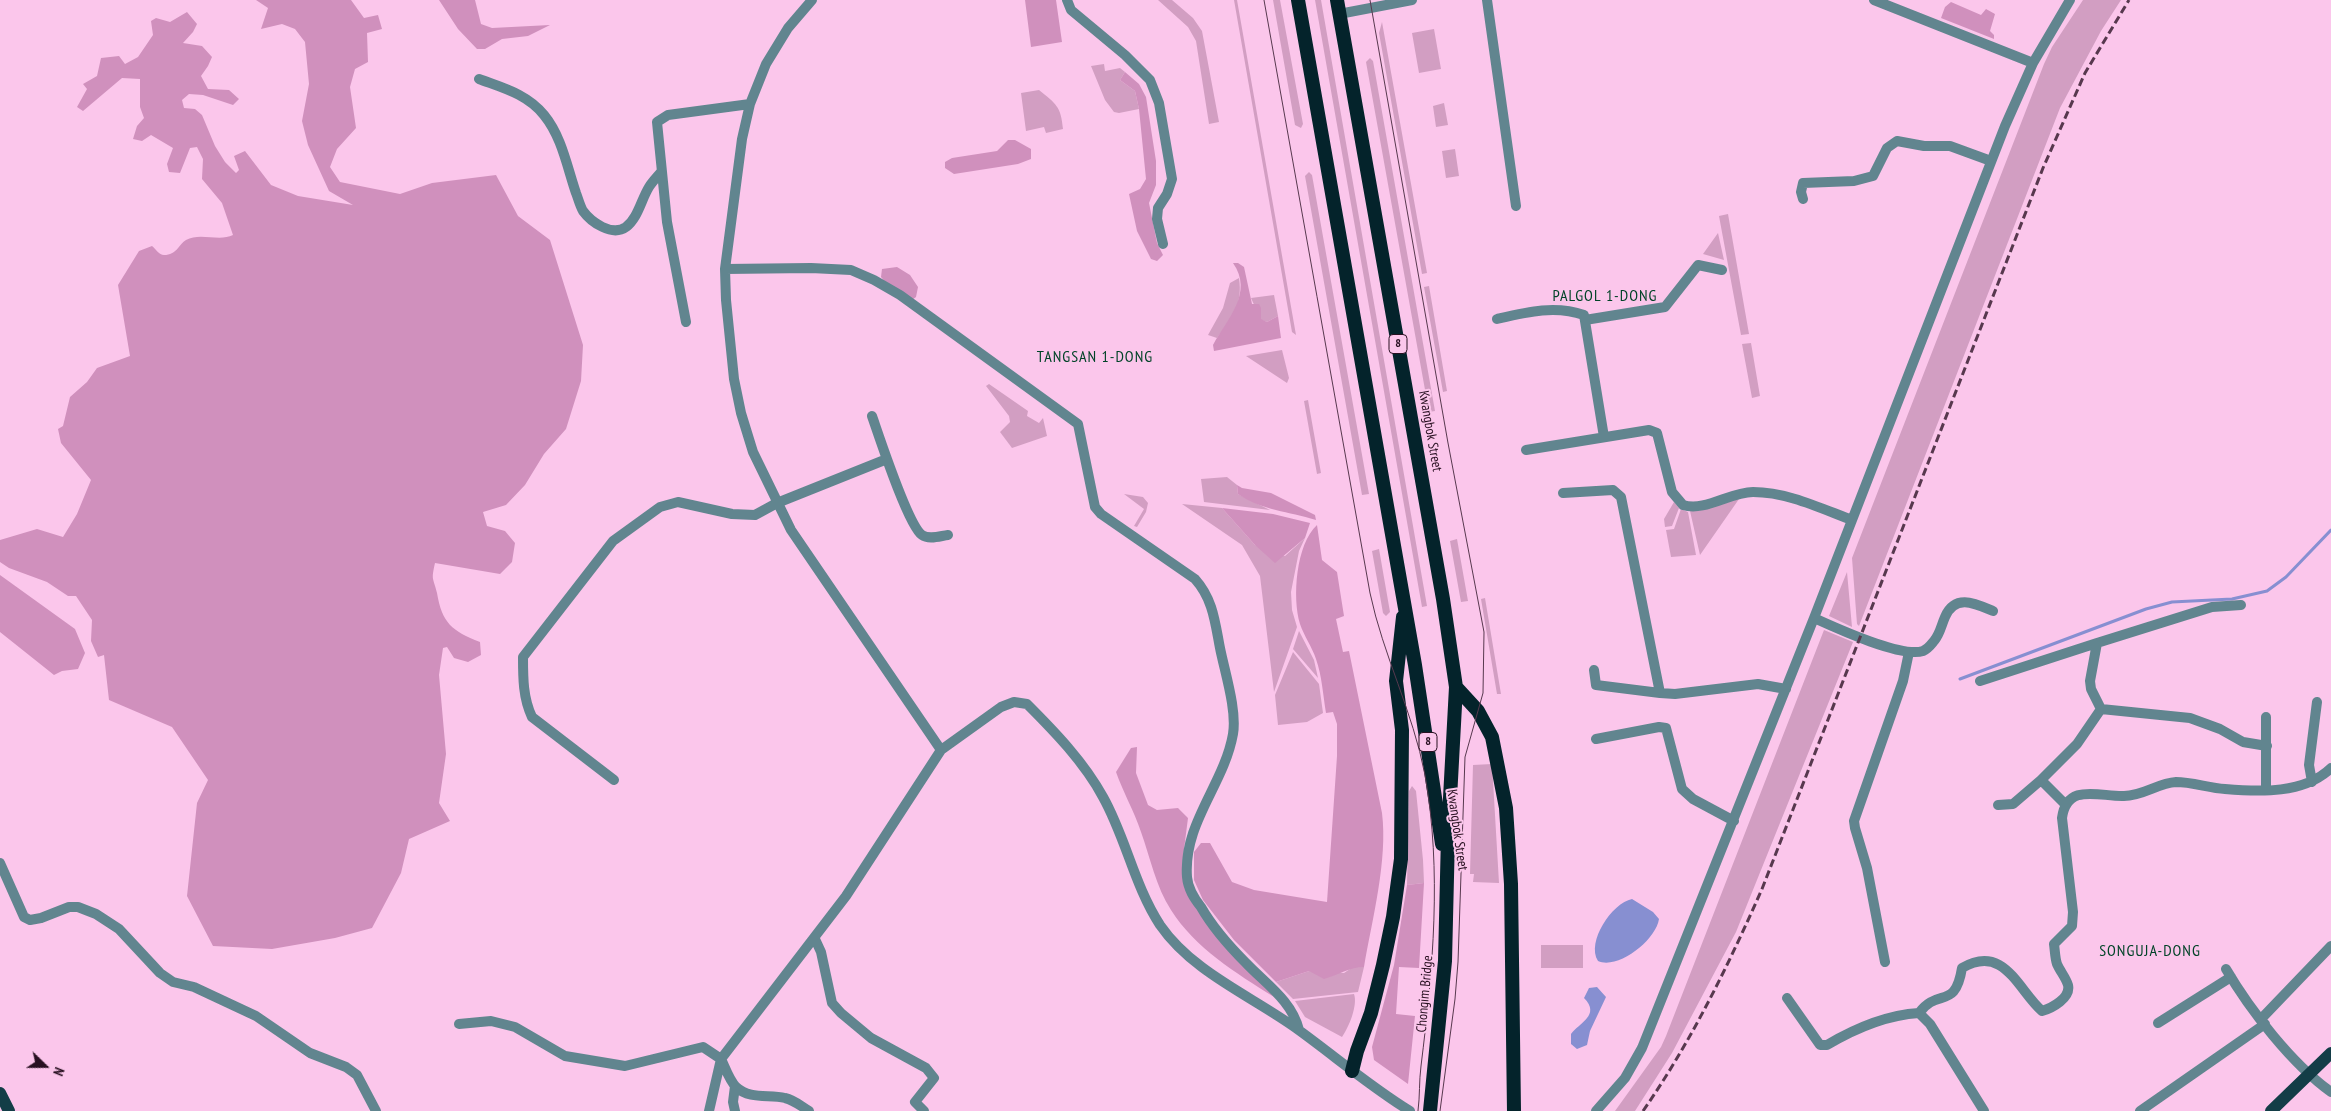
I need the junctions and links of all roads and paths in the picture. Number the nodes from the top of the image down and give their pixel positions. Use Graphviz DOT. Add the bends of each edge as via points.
graph roads {
  1 [pos="812,0"];
  2 [pos="1067,0"];
  3 [pos="1298,0"];
  4 [pos="1412,0"];
  5 [pos="1488,0"];
  6 [pos="1874,0"];
  7 [pos="2070,0"];
  8 [pos="1338,7"];
  9 [pos="2033,63"];
  10 [pos="479,79"];
  11 [pos="750,104"];
  12 [pos="1992,161"];
  13 [pos="661,172"];
  14 [pos="1803,199"];
  15 [pos="1516,206"];
  16 [pos="1163,244"];
  17 [pos="725,269"];
  18 [pos="1722,270"];
  19 [pos="1497,319"];
  20 [pos="1585,320"];
  21 [pos="686,322"];
  22 [pos="872,416"];
  23 [pos="1604,436"];
  24 [pos="1526,450"];
  25 [pos="887,459"];
  26 [pos="1563,493"];
  27 [pos="777,503"];
  28 [pos="1852,520"];
  29 [pos="948,535"];
  30 [pos="1405,606"];
  31 [pos="2241,606"];
  32 [pos="1993,611"];
  33 [pos="1814,618"];
  34 [pos="2097,643"];
  35 [pos="1909,652"];
  36 [pos="1594,670"];
  37 [pos="1980,681"];
  38 [pos="1456,688"];
  39 [pos="1786,689"];
  40 [pos="1660,692"];
  41 [pos="2317,702"];
  42 [pos="2101,709"];
  43 [pos="2266,717"];
  44 [pos="1596,740"];
  45 [pos="2267,746"];
  46 [pos="940,750"];
  47 [pos="2331,768"];
  48 [pos="614,780"];
  49 [pos="2041,780"];
  50 [pos="2312,782"];
  51 [pos="2266,789"];
  52 [pos="2065,804"];
  53 [pos="1998,805"];
  54 [pos="1734,821"];
  55 [pos="0,863"];
  56 [pos="1447,879"];
  57 [pos="815,939"];
  58 [pos="2331,946"];
  59 [pos="1885,962"];
  60 [pos="1787,998"];
  61 [pos="1919,1013"];
  62 [pos="2263,1021"];
  63 [pos="2158,1023"];
  64 [pos="459,1024"];
  65 [pos="1299,1030"];
  66 [pos="2331,1053"];
  67 [pos="721,1059"];
  68 [pos="1352,1071"];
  69 [pos="2309,1075"];
  70 [pos="735,1086"];
  71 [pos="2331,1092"];
  72 [pos="0,1093"];
  73 [pos="9,1111"];
  74 [pos="376,1111"];
  75 [pos="709,1111"];
  76 [pos="735,1111"];
  77 [pos="809,1111"];
  78 [pos="924,1111"];
  79 [pos="1410,1111"];
  80 [pos="1430,1111"];
  81 [pos="1514,1111"];
  82 [pos="1596,1111"];
  83 [pos="1984,1111"];
  84 [pos="2140,1111"];
  85 [pos="2271,1111"];
  1 -- 11 [label="street" via="788,28 766,64"];
  2 -- 16 [label="street" via="1071,10 1126,55 1150,80 1159,103 1172,179 1158,213"];
  3 -- 30 [label="highway, Kwangbok Street / 8"];
  4 -- 8 [label="street"];
  5 -- 15 [label="street"];
  6 -- 9 [label="street"];
  7 -- 9 [label="street"];
  8 -- 38 [label="highway, Kwangbok Street / 8"];
  9 -- 12 [label="street"];
  10 -- 13 [label="street" via="523,96 544,115 556,132 583,210 606,228 618,230 629,223 649,186"];
  11 -- 13 [label="street" via="668,115 657,122"];
  11 -- 17 [label="street" via="739,158"];
  12 -- 14 [label="street" via="1950,146 1897,141 1887,148 1873,176 1854,181 1803,183"];
  12 -- 28 [label="street"];
  13 -- 21 [label="street"];
  17 -- 27 [label="street" via="734,380 741,413 753,452"];
  17 -- 65 [label="street" via="851,270 900,296 1078,424 1096,507 1101,514 1195,579 1206,591 1232,712 1233,733 1228,755 1188,848 1188,887 1224,940 1284,1001 1296,1017"];
  18 -- 20 [label="street" via="1698,265 1666,307"];
  19 -- 20 [label="street" via="1532,311 1567,309 1584,315"];
  20 -- 23 [label="street"];
  22 -- 25 [label="street"];
  23 -- 24 [label="street"];
  23 -- 28 [label="street" via="1649,430 1657,434 1672,492 1682,505 1696,507 1727,496 1772,493"];
  25 -- 27 [label="street"];
  25 -- 29 [label="street" via="920,534 928,538"];
  26 -- 40 [label="street" via="1613,490 1621,497"];
  27 -- 46 [label="street" via="791,530"];
  27 -- 48 [label="street" via="755,515 732,514 678,502 660,507 612,541 523,657 526,704 532,717"];
  28 -- 33 [label="street"];
  30 -- 56 [label="highway, Kwangbok Street / 8"];
  30 -- 68 [label="highway" via="1396,682 1403,755 1401,859 1383,965"];
  31 -- 34 [label="street" via="2212,607"];
  32 -- 35 [label="street" via="1974,603 1954,603 1928,649"];
  33 -- 35 [label="street"];
  33 -- 39 [label="street"];
  34 -- 37 [label="street"];
  34 -- 42 [label="street" via="2090,680 2091,690"];
  35 -- 59 [label="street" via="1903,681 1854,821 1867,868"];
  36 -- 40 [label="street" via="1596,685"];
  38 -- 56 [label="highway, Kwangbok Street / 8"];
  38 -- 81 [label="highway" via="1478,711 1492,737 1506,808 1511,884"];
  39 -- 40 [label="street" via="1758,684 1675,694"];
  39 -- 54 [label="street"];
  41 -- 50 [label="street" via="2309,765"];
  42 -- 45 [label="street" via="2190,718 2243,742"];
  42 -- 49 [label="street" via="2077,744"];
  43 -- 45 [label="street"];
  44 -- 54 [label="street" via="1666,728 1682,788 1693,799"];
  45 -- 51 [label="street"];
  46 -- 57 [label="street"];
  46 -- 65 [label="street" via="1002,707 1014,702 1027,704 1086,769 1116,825 1147,902 1179,948 1206,970"];
  47 -- 50 [label="street"];
  49 -- 52 [label="street"];
  49 -- 53 [label="street" via="2013,804"];
  50 -- 51 [label="street" via="2294,788"];
  51 -- 52 [label="street" via="2226,789 2177,782 2136,795 2083,794"];
  52 -- 61 [label="street" via="2062,818 2072,926 2054,944 2057,964 2068,984 2069,991 2064,999 2042,1010 2008,971 1991,962 1978,962 1962,968 1957,988 1952,994 1929,1002"];
  54 -- 82 [label="street" via="1642,1048 1625,1078"];
  55 -- 74 [label="street" via="24,917 30,920 41,918 69,907 96,914 119,928 172,982 194,987 256,1016 310,1053 346,1067 357,1075"];
  56 -- 80 [label="highway, Chongim Bridge / 8" via="1443,999"];
  57 -- 67 [label="street"];
  57 -- 78 [label="street" via="832,1003 871,1038 926,1068 934,1078 914,1102"];
  58 -- 62 [label="street"];
  60 -- 61 [label="street" via="1820,1045 1861,1028 1905,1014"];
  61 -- 83 [label="street" via="1930,1024"];
  62 -- 63 [label="street" via="2228,973"];
  62 -- 69 [label="street"];
  62 -- 84 [label="street"];
  64 -- 67 [label="street" via="491,1021 515,1027 565,1056 594,1062 625,1066 703,1047"];
  65 -- 68 [label="street"];
  66 -- 69 [label="main road"];
  67 -- 70 [label="street"];
  67 -- 75 [label="street"];
  68 -- 79 [label="street"];
  69 -- 71 [label="street"];
  69 -- 85 [label="main road"];
  70 -- 76 [label="street"];
  70 -- 77 [label="street" via="761,1097 794,1100"];
  72 -- 73 [label="main road"];
}
